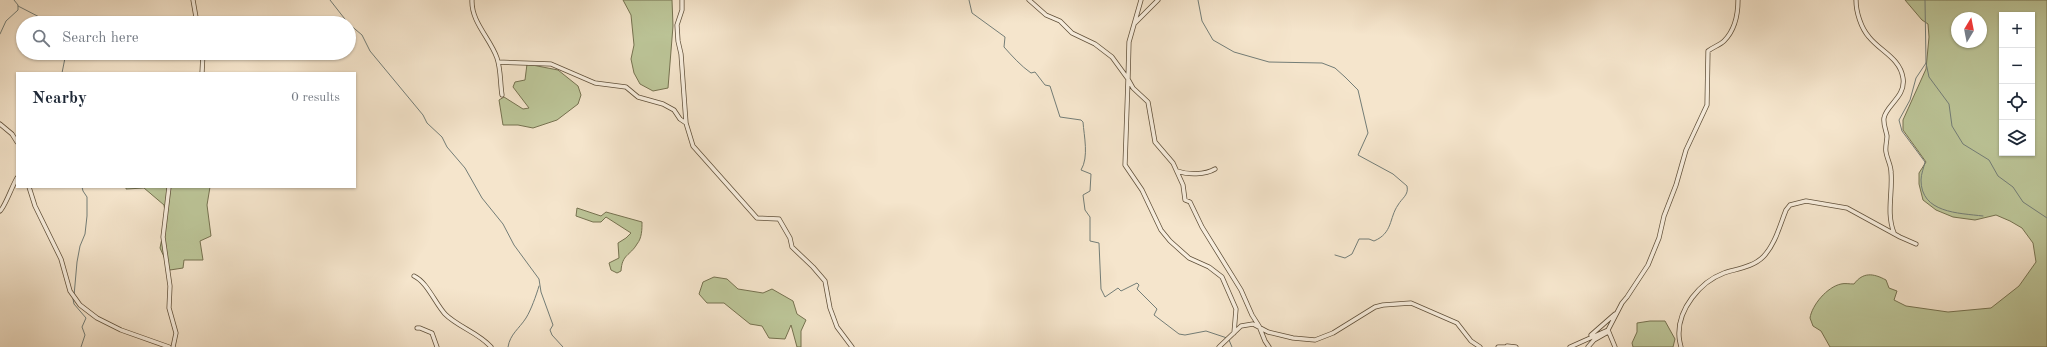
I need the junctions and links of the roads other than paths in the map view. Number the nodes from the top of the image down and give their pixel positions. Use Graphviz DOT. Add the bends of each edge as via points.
graph roads {
  1 [pos="193,0"];
  2 [pos="472,0"];
  3 [pos="1030,0"];
  4 [pos="1141,0"];
  5 [pos="1158,0"];
  6 [pos="1738,0"];
  7 [pos="1856,0"];
  8 [pos="681,1"];
  9 [pos="196,16"];
  10 [pos="1133,26"];
  11 [pos="203,60"];
  12 [pos="498,62"];
  13 [pos="202,72"];
  14 [pos="1128,79"];
  15 [pos="502,95"];
  16 [pos="686,123"];
  17 [pos="0,124"];
  18 [pos="16,140"];
  19 [pos="1215,169"];
  20 [pos="1177,171"];
  21 [pos="16,180"];
  22 [pos="30,188"];
  23 [pos="169,188"];
  24 [pos="0,211"];
  25 [pos="1894,233"];
  26 [pos="1916,244"];
  27 [pos="414,276"];
  28 [pos="1616,313"];
  29 [pos="1259,326"];
  30 [pos="417,328"];
  31 [pos="1608,331"];
  32 [pos="1234,333"];
  33 [pos="1587,338"];
  34 [pos="166,347"];
  35 [pos="173,347"];
  36 [pos="437,347"];
  37 [pos="491,347"];
  38 [pos="852,347"];
  39 [pos="1219,347"];
  40 [pos="1269,347"];
  41 [pos="1480,347"];
  42 [pos="1498,347"];
  43 [pos="1508,347"];
  44 [pos="1516,347"];
  45 [pos="1570,347"];
  46 [pos="1588,347"];
  47 [pos="1613,347"];
  48 [pos="1680,347"];
  1 -- 9 [label="street"];
  2 -- 12 [label="street" via="475,17"];
  3 -- 14 [label="street" via="1046,15 1060,21 1072,33 1095,44 1112,57"];
  4 -- 10 [label="street"];
  5 -- 10 [label="street"];
  6 -- 28 [label="street" via="1737,18 1730,33 1724,42 1708,51 1707,105 1686,150 1659,238 1648,265"];
  7 -- 25 [label="street" via="1857,11 1869,37 1893,59 1902,72 1904,82 1899,98 1884,120 1886,151 1892,173 1889,200"];
  8 -- 16 [label="street" via="682,10 677,25"];
  10 -- 14 [label="street" via="1127,53"];
  11 -- 13 [label="street"];
  12 -- 15 [label="street"];
  12 -- 16 [label="street" via="552,64 595,83 626,87 638,97 674,110"];
  14 -- 20 [label="street" via="1133,88 1148,102 1155,142 1171,159"];
  14 -- 32 [label="street" via="1125,165 1142,190 1161,230 1170,241 1189,258 1209,267 1222,277 1236,309"];
  16 -- 38 [label="street" via="693,146 757,218 779,219 785,227 792,247 825,281 837,327"];
  17 -- 18 [label="street"];
  19 -- 20 [label="street" via="1197,174"];
  20 -- 29 [label="street" via="1183,185 1185,200 1190,202 1202,227 1242,290"];
  21 -- 24 [label="street"];
  22 -- 34 [label="street" via="35,206 61,259 73,297 85,310 121,330"];
  23 -- 35 [label="street" via="164,237 170,286 169,308 176,333"];
  25 -- 26 [label="street"];
  25 -- 48 [label="street" via="1848,208 1806,201 1790,206 1764,256 1752,264 1708,282 1693,297 1682,320"];
  27 -- 37 [label="street" via="422,279 446,315"];
  28 -- 31 [label="street"];
  28 -- 33 [label="street"];
  29 -- 32 [label="street" via="1241,326"];
  29 -- 40 [label="street"];
  29 -- 41 [label="street" via="1268,332 1315,340 1328,336 1375,307 1411,304 1457,323 1471,341"];
  30 -- 36 [label="street" via="432,334"];
  31 -- 33 [label="street"];
  31 -- 46 [label="street"];
  31 -- 47 [label="street"];
  32 -- 39 [label="street"];
  33 -- 45 [label="street"];
  42 -- 43 [label="street"];
  43 -- 44 [label="street"];
}
